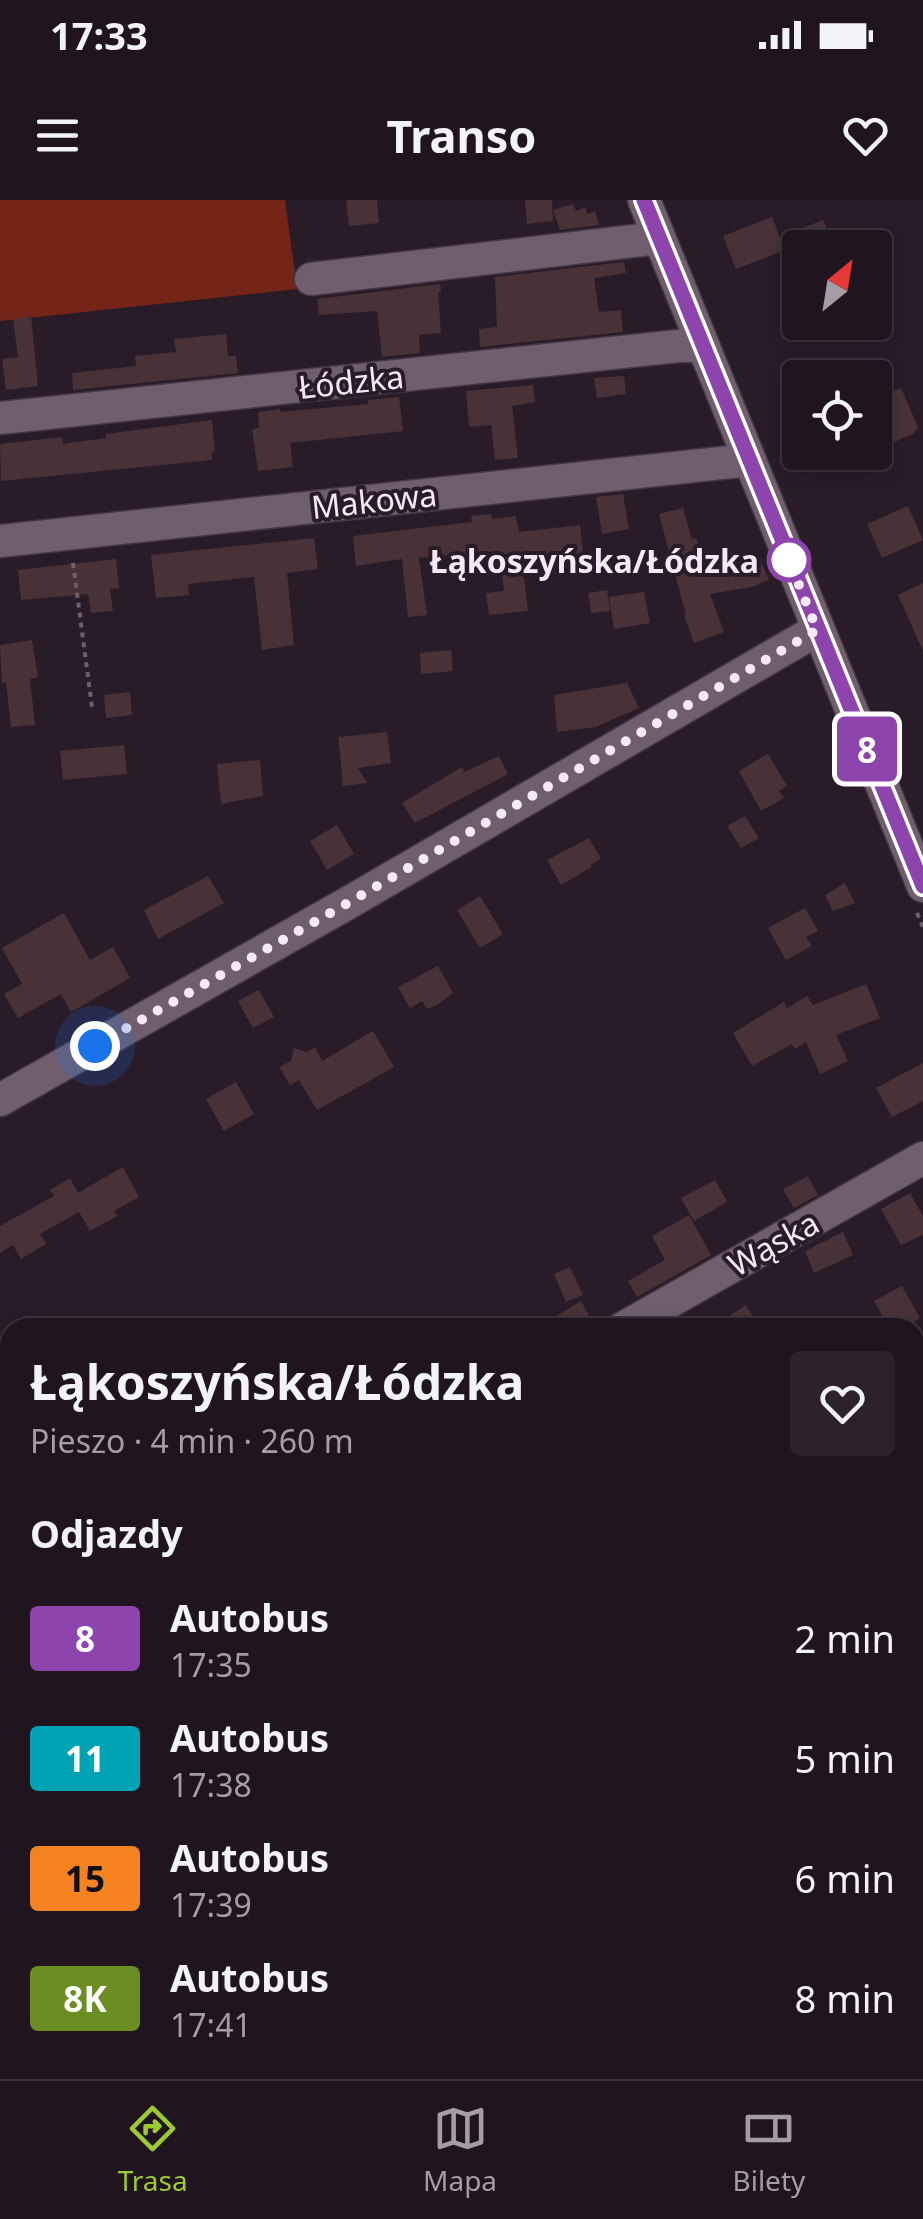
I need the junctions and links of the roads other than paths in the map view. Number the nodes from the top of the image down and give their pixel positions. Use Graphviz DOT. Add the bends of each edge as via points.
graph roads {
  1 [pos="644,200"];
  2 [pos="660,238"];
  3 [pos="311,279"];
  4 [pos="702,346"];
  5 [pos="0,418"];
  6 [pos="749,460"];
  7 [pos="0,540"];
  8 [pos="817,630"];
  9 [pos="923,886"];
  10 [pos="0,1100"];
  11 [pos="923,1158"];
  12 [pos="641,1318"];
  1 -- 2 [label="street"];
  2 -- 3 [label="street"];
  2 -- 4 [label="street"];
  4 -- 5 [label="street, Łódzka"];
  4 -- 6 [label="street"];
  6 -- 7 [label="street, Makowa"];
  6 -- 8 [label="street"];
  8 -- 9 [label="street"];
  8 -- 10 [label="street"];
  11 -- 12 [label="street, Wąska"];
}
